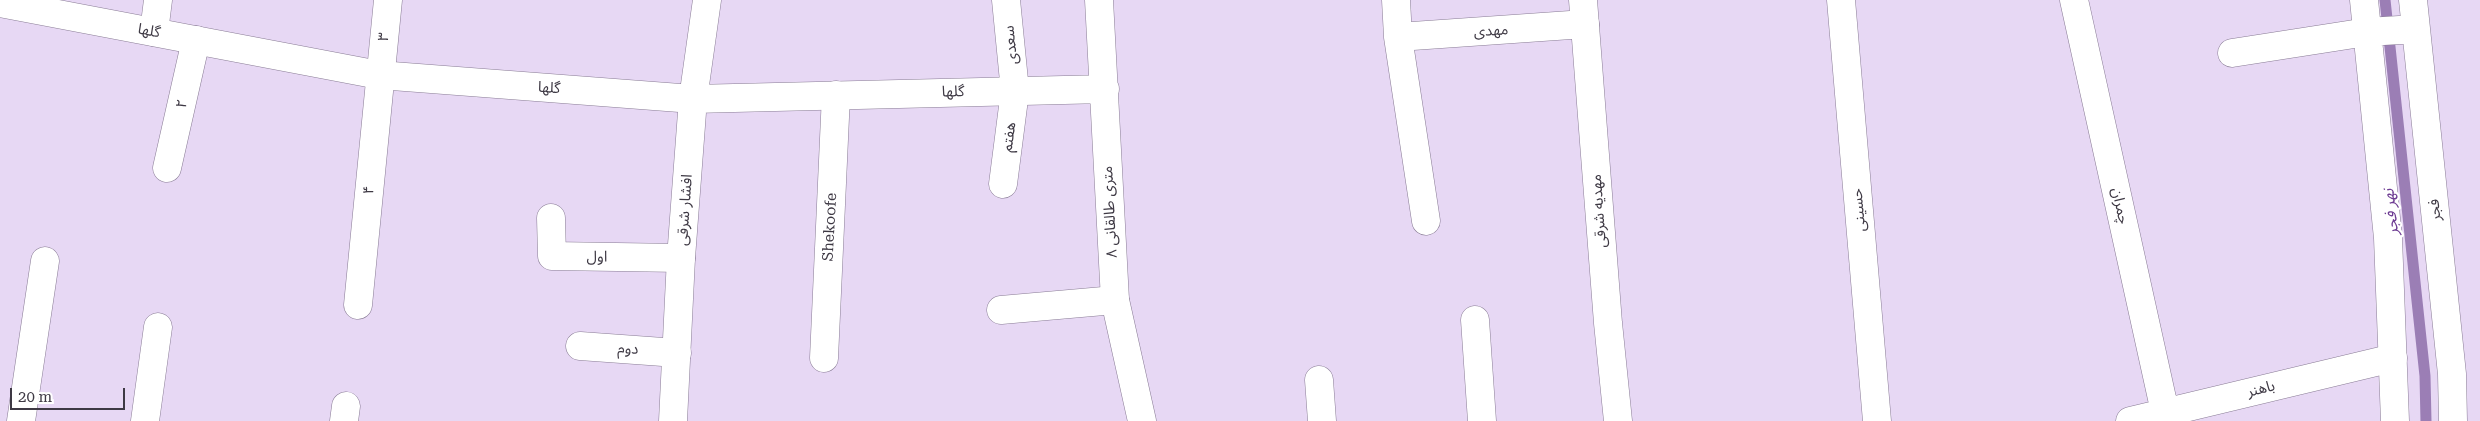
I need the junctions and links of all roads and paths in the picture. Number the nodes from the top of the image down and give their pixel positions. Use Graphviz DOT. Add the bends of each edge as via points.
graph roads {
  1 [pos="158,0"];
  2 [pos="388,0"];
  3 [pos="707,0"];
  4 [pos="1006,0"];
  5 [pos="1100,0"];
  6 [pos="1396,0"];
  7 [pos="1841,0"];
  8 [pos="2074,0"];
  9 [pos="2364,0"];
  10 [pos="2413,0"];
  11 [pos="0,3"];
  12 [pos="1584,12"];
  13 [pos="2416,29"];
  14 [pos="154,32"];
  15 [pos="2367,32"];
  16 [pos="1398,37"];
  17 [pos="196,40"];
  18 [pos="2232,52"];
  19 [pos="379,75"];
  20 [pos="1105,89"];
  21 [pos="1015,91"];
  22 [pos="836,95"];
  23 [pos="693,99"];
  24 [pos="167,168"];
  25 [pos="1003,184"];
  26 [pos="551,218"];
  27 [pos="1426,221"];
  28 [pos="681,258"];
  29 [pos="44,261"];
  30 [pos="1115,300"];
  31 [pos="358,305"];
  32 [pos="1001,310"];
  33 [pos="1474,320"];
  34 [pos="158,327"];
  35 [pos="580,346"];
  36 [pos="677,352"];
  37 [pos="824,358"];
  38 [pos="2393,358"];
  39 [pos="1318,380"];
  40 [pos="2165,412"];
  41 [pos="22,421"];
  42 [pos="145,421"];
  43 [pos="673,421"];
  44 [pos="1142,421"];
  45 [pos="1322,421"];
  46 [pos="1482,421"];
  47 [pos="1618,421"];
  48 [pos="1877,421"];
  49 [pos="2130,421"];
  50 [pos="2395,421"];
  51 [pos="2453,421"];
  1 -- 14 [label="street"];
  2 -- 19 [label="street, ۳"];
  3 -- 23 [label="street, افشار شرقی"];
  4 -- 21 [label="street, سعدی"];
  5 -- 20 [label="street, ۸ متری طالقانی"];
  6 -- 16 [label="street"];
  7 -- 48 [label="street, حسینی"];
  8 -- 40 [label="street, چمران"];
  9 -- 15 [label="street"];
  10 -- 13 [label="street, فجر"];
  11 -- 14 [label="street, گلها"];
  12 -- 16 [label="street, مهدی"];
  12 -- 47 [label="street, مهدیه شرقی"];
  13 -- 15 [label="street"];
  13 -- 51 [label="street, فجر" via="2452,374"];
  14 -- 17 [label="street, گلها"];
  15 -- 18 [label="street"];
  15 -- 38 [label="street" via="2388,238"];
  16 -- 27 [label="street"];
  17 -- 19 [label="street, گلها"];
  17 -- 24 [label="street, ۲"];
  19 -- 23 [label="street, گلها"];
  19 -- 31 [label="street, ۴"];
  20 -- 21 [label="street, گلها"];
  20 -- 30 [label="street, ۸ متری طالقانی"];
  21 -- 22 [label="street, گلها"];
  21 -- 25 [label="street, هفتم"];
  22 -- 23 [label="street, گلها"];
  22 -- 37 [label="street, Shekoofe"];
  23 -- 28 [label="street, افشار شرقی"];
  26 -- 28 [label="street, اول" via="552,256"];
  28 -- 36 [label="street, افشار شرقی"];
  29 -- 41 [label="street"];
  30 -- 32 [label="street"];
  30 -- 44 [label="street, ۸ متری طالقانی"];
  33 -- 46 [label="street"];
  34 -- 42 [label="street"];
  35 -- 36 [label="street, دوم"];
  36 -- 43 [label="street, افشار شرقی"];
  38 -- 40 [label="street, باهنر"];
  38 -- 50 [label="street"];
  39 -- 45 [label="street"];
  40 -- 49 [label="street, باهنر"];
}
